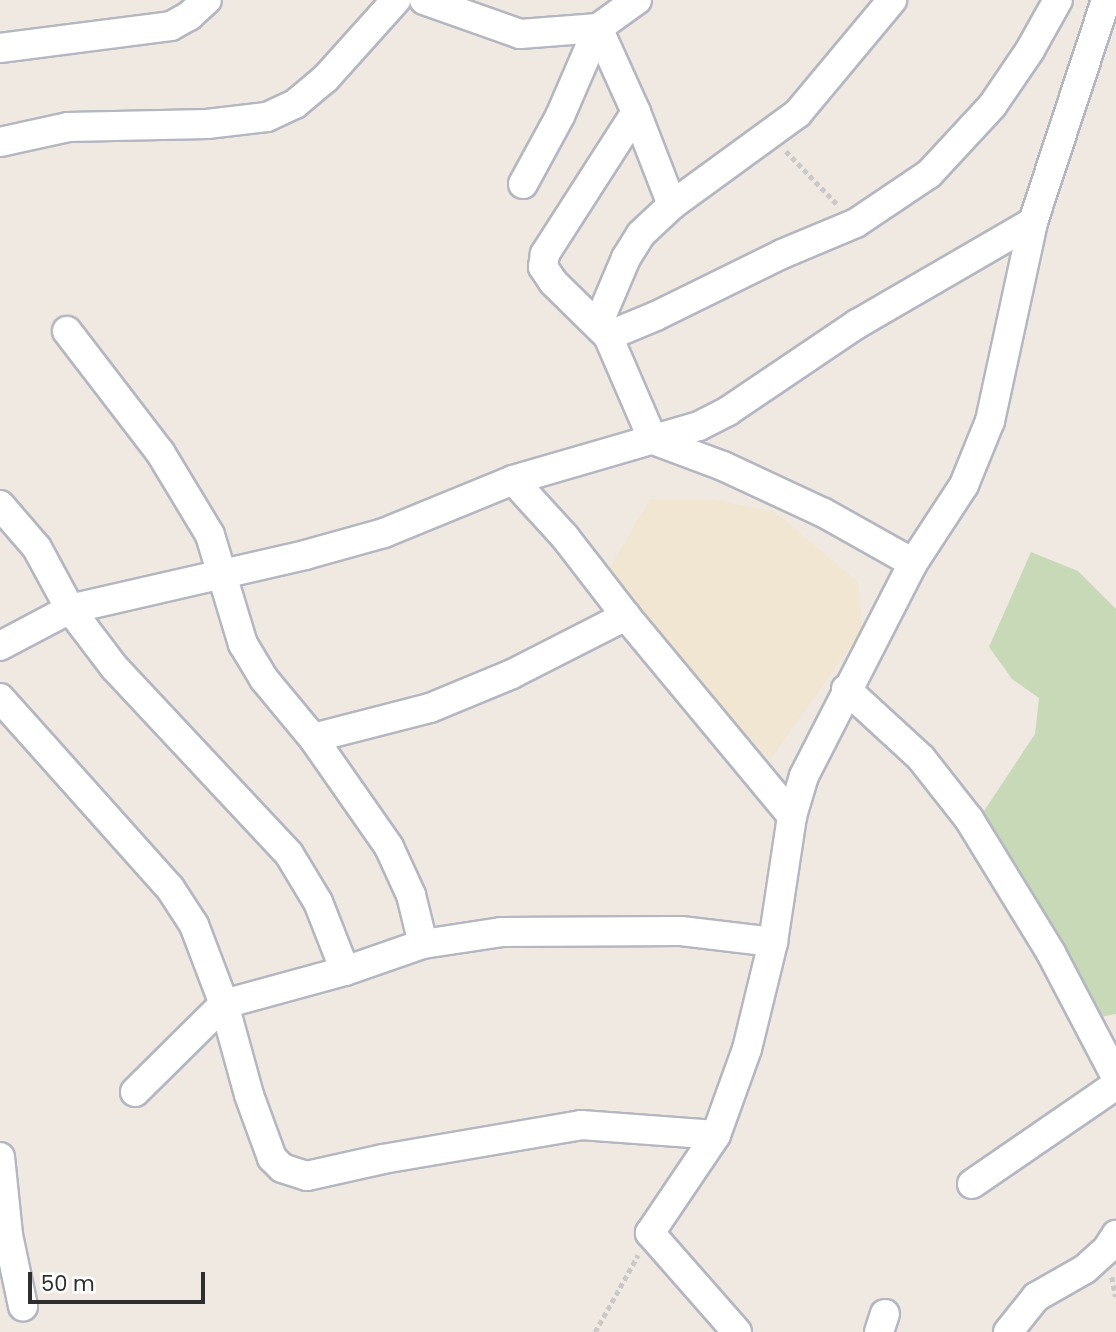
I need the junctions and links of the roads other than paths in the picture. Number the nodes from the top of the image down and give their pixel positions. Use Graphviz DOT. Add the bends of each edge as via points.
graph roads {
  1 [pos="207,0"];
  2 [pos="396,0"];
  3 [pos="424,0"];
  4 [pos="637,0"];
  5 [pos="892,0"];
  6 [pos="1058,0"];
  7 [pos="1106,0"];
  8 [pos="468,9"];
  9 [pos="598,28"];
  10 [pos="0,48"];
  11 [pos="636,112"];
  12 [pos="0,142"];
  13 [pos="523,184"];
  14 [pos="672,205"];
  15 [pos="1033,222"];
  16 [pos="603,330"];
  17 [pos="67,331"];
  18 [pos="653,440"];
  19 [pos="513,480"];
  20 [pos="0,505"];
  21 [pos="913,563"];
  22 [pos="223,574"];
  23 [pos="70,608"];
  24 [pos="626,616"];
  25 [pos="0,646"];
  26 [pos="846,689"];
  27 [pos="0,698"];
  28 [pos="313,738"];
  29 [pos="792,816"];
  30 [pos="773,942"];
  31 [pos="424,944"];
  32 [pos="345,971"];
  33 [pos="224,1004"];
  34 [pos="1116,1077"];
  35 [pos="1116,1085"];
  36 [pos="135,1093"];
  37 [pos="716,1136"];
  38 [pos="0,1157"];
  39 [pos="972,1184"];
  40 [pos="1116,1235"];
  41 [pos="23,1306"];
  42 [pos="737,1332"];
  43 [pos="1008,1332"];
  1 -- 10 [label="street" via="171,26"];
  2 -- 12 [label="street" via="326,78 295,104 267,117 207,124 68,127"];
  3 -- 8 [label="street"];
  4 -- 9 [label="street"];
  5 -- 14 [label="street" via="798,113"];
  6 -- 16 [label="street" via="992,106 929,174 856,223 656,316"];
  7 -- 15 [label="street"];
  8 -- 9 [label="street" via="520,34"];
  9 -- 11 [label="street"];
  9 -- 13 [label="street" via="560,116"];
  11 -- 14 [label="street"];
  11 -- 16 [label="street" via="545,254 543,267"];
  14 -- 16 [label="street" via="641,234 626,258"];
  15 -- 18 [label="street" via="857,324 728,411 699,426"];
  15 -- 21 [label="street" via="990,421 964,485"];
  16 -- 18 [label="street"];
  17 -- 22 [label="street" via="160,452 210,536"];
  18 -- 19 [label="street"];
  18 -- 21 [label="street" via="723,466 824,513"];
  19 -- 22 [label="street" via="384,533"];
  19 -- 24 [label="street" via="565,537"];
  20 -- 23 [label="street" via="37,548"];
  21 -- 26 [label="street"];
  22 -- 23 [label="street"];
  22 -- 28 [label="street" via="243,643 264,679"];
  23 -- 25 [label="street"];
  23 -- 32 [label="street" via="140,697 289,854 318,902"];
  24 -- 28 [label="street" via="512,674 430,708"];
  24 -- 29 [label="street"];
  26 -- 29 [label="street" via="804,776"];
  26 -- 34 [label="street" via="921,758 969,819 1051,953"];
  27 -- 33 [label="street" via="170,888 194,925"];
  28 -- 31 [label="street" via="389,847 411,895"];
  29 -- 30 [label="street"];
  30 -- 31 [label="street" via="681,931 580,929 501,932"];
  30 -- 37 [label="street" via="747,1049"];
  31 -- 32 [label="street"];
  32 -- 33 [label="street"];
  33 -- 36 [label="street"];
  33 -- 37 [label="street" via="272,1158 282,1168 307,1176 383,1158 581,1125"];
  35 -- 39 [label="street"];
  37 -- 42 [label="street" via="650,1233"];
  38 -- 41 [label="street" via="8,1235"];
  40 -- 43 [label="street" via="1085,1269 1036,1297"];
}
